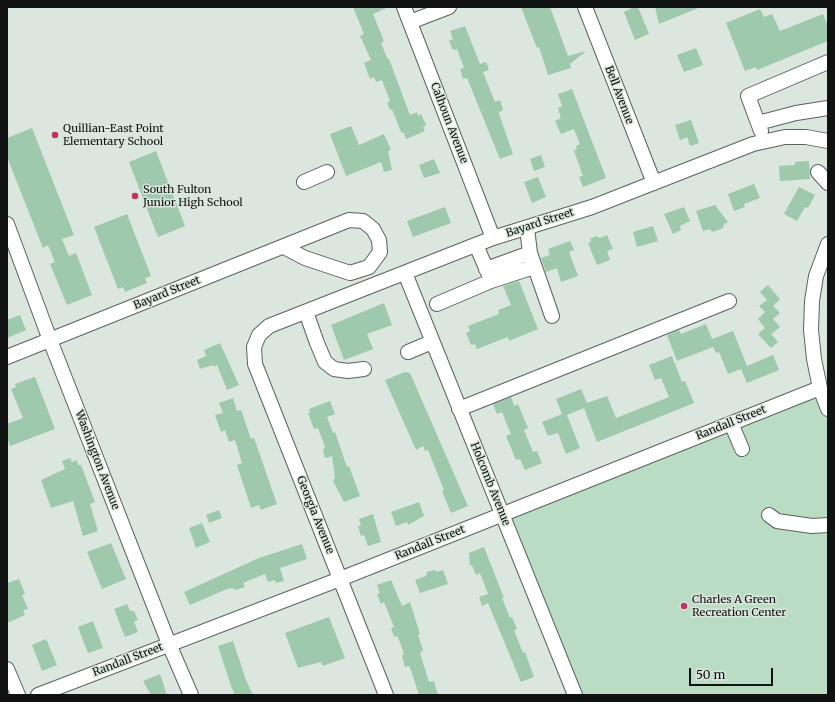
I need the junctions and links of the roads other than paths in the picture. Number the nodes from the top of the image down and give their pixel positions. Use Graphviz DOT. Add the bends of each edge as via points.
graph roads {
  1 [pos="404,7"];
  2 [pos="449,7"];
  3 [pos="585,7"];
  4 [pos="410,22"];
  5 [pos="828,62"];
  6 [pos="828,108"];
  7 [pos="758,123"];
  8 [pos="766,141"];
  9 [pos="828,141"];
  10 [pos="327,172"];
  11 [pos="818,172"];
  12 [pos="304,182"];
  13 [pos="654,183"];
  14 [pos="828,183"];
  15 [pos="7,224"];
  16 [pos="527,228"];
  17 [pos="494,238"];
  18 [pos="828,244"];
  19 [pos="476,245"];
  20 [pos="284,247"];
  21 [pos="532,260"];
  22 [pos="405,273"];
  23 [pos="489,275"];
  24 [pos="729,301"];
  25 [pos="437,304"];
  26 [pos="306,312"];
  27 [pos="552,316"];
  28 [pos="259,335"];
  29 [pos="50,340"];
  30 [pos="432,342"];
  31 [pos="408,352"];
  32 [pos="7,357"];
  33 [pos="364,369"];
  34 [pos="820,388"];
  35 [pos="459,409"];
  36 [pos="828,409"];
  37 [pos="731,423"];
  38 [pos="742,448"];
  39 [pos="502,515"];
  40 [pos="768,515"];
  41 [pos="828,525"];
  42 [pos="340,579"];
  43 [pos="169,644"];
  44 [pos="7,669"];
  45 [pos="18,695"];
  46 [pos="38,695"];
  47 [pos="191,695"];
  48 [pos="386,695"];
  49 [pos="574,695"];
  1 -- 4 [label="street, Calhoun Avenue"];
  2 -- 4 [label="street"];
  3 -- 13 [label="street, Bell Avenue"];
  4 -- 17 [label="street, Calhoun Avenue"];
  5 -- 7 [label="street" via="748,96"];
  6 -- 7 [label="street"];
  7 -- 8 [label="street"];
  8 -- 9 [label="street, Bayard Street" via="792,137"];
  8 -- 13 [label="street, Bayard Street"];
  10 -- 12 [label="street"];
  11 -- 14 [label="street"];
  13 -- 16 [label="street, Bayard Street"];
  15 -- 29 [label="street, Washington Avenue"];
  16 -- 17 [label="street, Bayard Street"];
  16 -- 21 [label="street"];
  17 -- 19 [label="street, Bayard Street"];
  18 -- 34 [label="street" via="816,276 812,302 811,330"];
  19 -- 22 [label="street, Bayard Street"];
  19 -- 23 [label="street"];
  20 -- 20 [label="street, Bayard Street" via="345,218 363,221 373,229 379,240 380,252 370,267 350,272 305,258"];
  20 -- 29 [label="street, Bayard Street"];
  21 -- 23 [label="street"];
  21 -- 27 [label="street"];
  22 -- 26 [label="street, Bayard Street"];
  22 -- 30 [label="street, Holcomb Avenue"];
  23 -- 25 [label="street"];
  24 -- 35 [label="street"];
  26 -- 28 [label="street, Bayard Street" via="269,326"];
  26 -- 33 [label="street" via="325,362 334,369"];
  28 -- 42 [label="street, Georgia Avenue" via="254,347 255,364"];
  29 -- 32 [label="street, Bayard Street"];
  29 -- 43 [label="street, Washington Avenue"];
  30 -- 31 [label="street"];
  30 -- 35 [label="street, Holcomb Avenue"];
  34 -- 36 [label="street"];
  34 -- 37 [label="street, Randall Street"];
  35 -- 39 [label="street, Holcomb Avenue"];
  37 -- 38 [label="street"];
  37 -- 39 [label="street, Randall Street"];
  39 -- 42 [label="street, Randall Street"];
  39 -- 49 [label="street, Holcomb Avenue"];
  40 -- 41 [label="street" via="777,521 812,526"];
  42 -- 43 [label="street, Randall Street"];
  42 -- 48 [label="street, Georgia Avenue"];
  43 -- 46 [label="street, Randall Street"];
  43 -- 47 [label="street, Washington Avenue"];
  44 -- 45 [label="street"];
}
